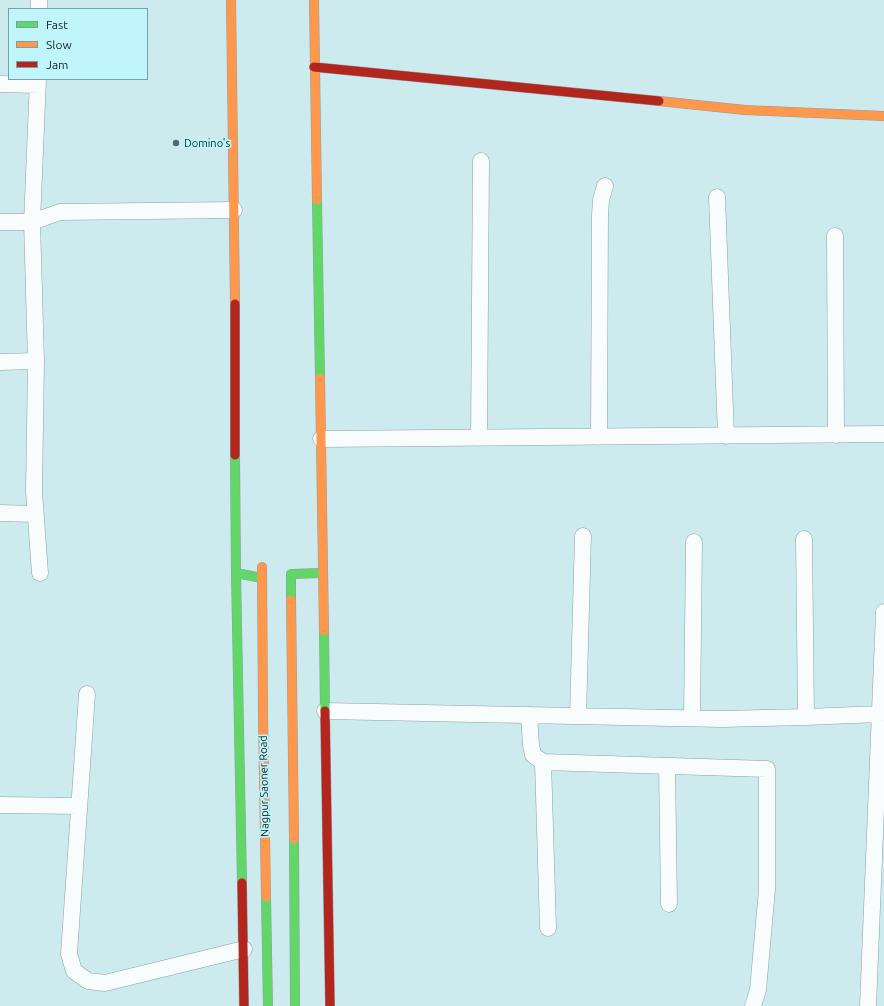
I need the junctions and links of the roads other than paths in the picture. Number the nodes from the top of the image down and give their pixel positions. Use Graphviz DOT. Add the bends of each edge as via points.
graph roads {
  1 [pos="231,0"];
  2 [pos="314,0"];
  3 [pos="314,67"];
  4 [pos="38,82"];
  5 [pos="0,84"];
  6 [pos="884,116"];
  7 [pos="481,160"];
  8 [pos="605,186"];
  9 [pos="717,197"];
  10 [pos="234,210"];
  11 [pos="0,222"];
  12 [pos="32,222"];
  13 [pos="835,236"];
  14 [pos="36,361"];
  15 [pos="0,362"];
  16 [pos="884,434"];
  17 [pos="836,435"];
  18 [pos="726,436"];
  19 [pos="598,437"];
  20 [pos="479,438"];
  21 [pos="321,439"];
  22 [pos="0,513"];
  23 [pos="35,514"];
  24 [pos="583,536"];
  25 [pos="804,539"];
  26 [pos="694,542"];
  27 [pos="262,566"];
  28 [pos="40,573"];
  29 [pos="236,573"];
  30 [pos="322,573"];
  31 [pos="262,578"];
  32 [pos="884,612"];
  33 [pos="884,618"];
  34 [pos="87,694"];
  35 [pos="325,711"];
  36 [pos="879,714"];
  37 [pos="529,715"];
  38 [pos="578,716"];
  39 [pos="806,717"];
  40 [pos="692,718"];
  41 [pos="543,762"];
  42 [pos="667,766"];
  43 [pos="0,805"];
  44 [pos="79,806"];
  45 [pos="880,815"];
  46 [pos="668,904"];
  47 [pos="548,928"];
  48 [pos="244,949"];
  49 [pos="244,1006"];
  50 [pos="268,1006"];
  51 [pos="295,1006"];
  52 [pos="330,1006"];
  53 [pos="753,1006"];
  54 [pos="868,1006"];
  1 -- 10 [label="main road"];
  2 -- 3 [label="main road"];
  3 -- 6 [label="main road" via="745,110"];
  3 -- 21 [label="main road"];
  4 -- 5 [label="street"];
  4 -- 12 [label="street"];
  7 -- 20 [label="street"];
  8 -- 19 [label="street" via="601,200"];
  9 -- 18 [label="street"];
  10 -- 12 [label="street" via="60,212"];
  10 -- 29 [label="main road"];
  11 -- 12 [label="street"];
  12 -- 14 [label="street"];
  13 -- 17 [label="street"];
  14 -- 15 [label="street"];
  14 -- 23 [label="street"];
  16 -- 17 [label="street"];
  17 -- 18 [label="street"];
  18 -- 19 [label="street"];
  19 -- 20 [label="street"];
  20 -- 21 [label="street"];
  21 -- 30 [label="main road"];
  22 -- 23 [label="street"];
  23 -- 28 [label="street"];
  24 -- 38 [label="street"];
  25 -- 39 [label="street"];
  26 -- 40 [label="street"];
  27 -- 31 [label="main road, Nagpur Saoner Road"];
  29 -- 31 [label="main road"];
  29 -- 48 [label="main road"];
  30 -- 35 [label="main road"];
  30 -- 51 [label="main road" via="291,574"];
  31 -- 50 [label="main road, Nagpur Saoner Road"];
  32 -- 33 [label="street"];
  33 -- 36 [label="street"];
  34 -- 44 [label="street"];
  35 -- 37 [label="street"];
  35 -- 52 [label="main road"];
  36 -- 39 [label="street"];
  36 -- 45 [label="street"];
  37 -- 38 [label="street"];
  37 -- 41 [label="street" via="533,755"];
  38 -- 40 [label="street"];
  39 -- 40 [label="street"];
  41 -- 42 [label="street"];
  41 -- 47 [label="street"];
  42 -- 46 [label="street"];
  42 -- 53 [label="street" via="767,769 767,890 758,990"];
  43 -- 44 [label="street"];
  44 -- 48 [label="street" via="69,954 74,971 88,981 105,983"];
  45 -- 54 [label="street"];
  48 -- 49 [label="main road"];
}
